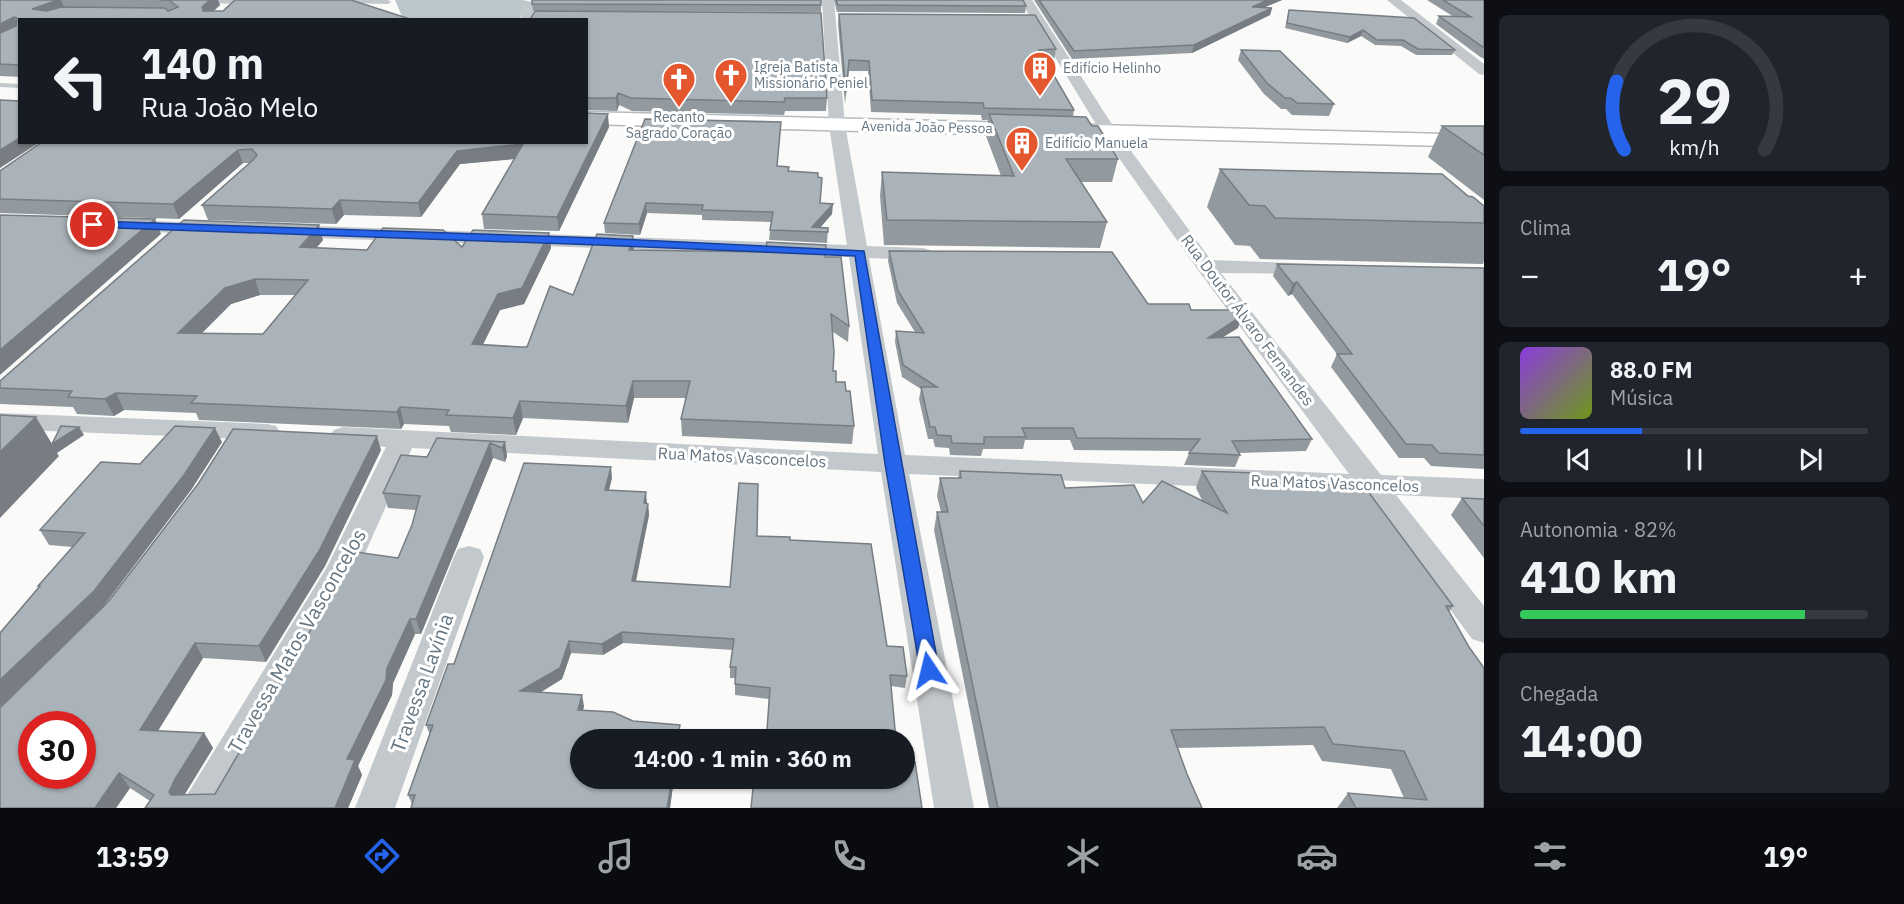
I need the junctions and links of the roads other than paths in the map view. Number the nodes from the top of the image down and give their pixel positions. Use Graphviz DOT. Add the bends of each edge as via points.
graph roads {
  1 [pos="828,0"];
  2 [pos="1026,0"];
  3 [pos="1393,0"];
  4 [pos="189,2"];
  5 [pos="260,2"];
  6 [pos="329,2"];
  7 [pos="388,2"];
  8 [pos="527,2"];
  9 [pos="530,18"];
  10 [pos="1484,71"];
  11 [pos="0,85"];
  12 [pos="18,86"];
  13 [pos="0,103"];
  14 [pos="18,103"];
  15 [pos="588,118"];
  16 [pos="837,124"];
  17 [pos="1107,131"];
  18 [pos="1484,141"];
  19 [pos="209,206"];
  20 [pos="104,225"];
  21 [pos="185,228"];
  22 [pos="232,230"];
  23 [pos="268,231"];
  24 [pos="159,251"];
  25 [pos="860,253"];
  26 [pos="942,254"];
  27 [pos="1205,266"];
  28 [pos="1333,268"];
  29 [pos="0,421"];
  30 [pos="403,439"];
  31 [pos="893,464"];
  32 [pos="1375,486"];
  33 [pos="1484,489"];
  34 [pos="469,557"];
  35 [pos="1484,630"];
  36 [pos="201,808"];
  37 [pos="375,808"];
  38 [pos="954,808"];
  1 -- 16 [label="street"];
  2 -- 17 [label="street, Rua Doutor Álvaro Fernandes" via="1032,19"];
  3 -- 10 [label="street"];
  4 -- 5 [label="lane"];
  6 -- 7 [label="lane"];
  8 -- 9 [label="street"];
  11 -- 12 [label="lane"];
  13 -- 14 [label="main road"];
  15 -- 16 [label="main road, Avenida João Pessoa"];
  16 -- 17 [label="main road, Avenida João Pessoa"];
  16 -- 25 [label="street"];
  17 -- 18 [label="main road, Avenida João Pessoa"];
  17 -- 27 [label="street, Rua Doutor Álvaro Fernandes"];
  19 -- 21 [label="street"];
  20 -- 21 [label="street"];
  21 -- 22 [label="street"];
  21 -- 24 [label="street"];
  23 -- 25 [label="street"];
  25 -- 26 [label="street"];
  25 -- 31 [label="street"];
  27 -- 28 [label="street"];
  27 -- 32 [label="street, Rua Doutor Álvaro Fernandes"];
  29 -- 30 [label="street, Rua Matos Vasconcelos" via="232,440 304,434"];
  30 -- 31 [label="street, Rua Matos Vasconcelos"];
  30 -- 36 [label="street, Travessa Matos Vasconcelos" via="341,571"];
  31 -- 32 [label="street, Rua Matos Vasconcelos"];
  31 -- 38 [label="street"];
  32 -- 33 [label="street, Rua Matos Vasconcelos"];
  32 -- 35 [label="street, Rua Doutor Álvaro Fernandes"];
  34 -- 37 [label="street, Travessa Lavínia"];
}
